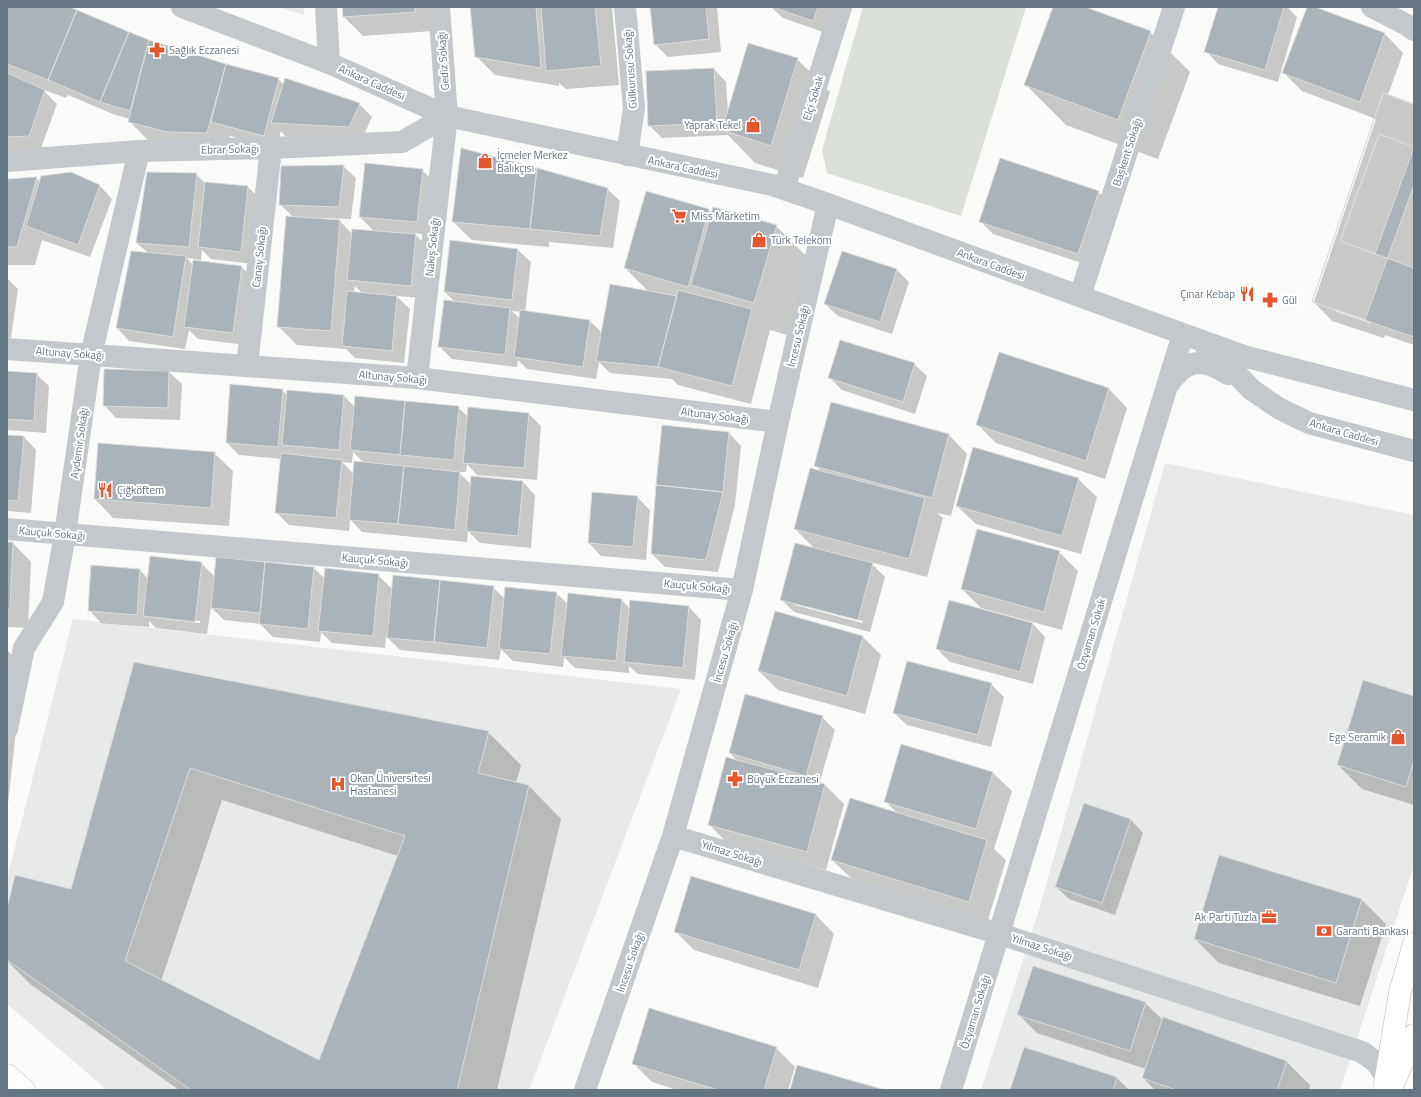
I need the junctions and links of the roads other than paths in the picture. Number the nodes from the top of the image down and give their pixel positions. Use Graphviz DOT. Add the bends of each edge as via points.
graph roads {
  1 [pos="182,7"];
  2 [pos="326,7"];
  3 [pos="439,7"];
  4 [pos="625,7"];
  5 [pos="841,7"];
  6 [pos="1174,7"];
  7 [pos="1385,10"];
  8 [pos="1414,30"];
  9 [pos="329,63"];
  10 [pos="447,116"];
  11 [pos="271,148"];
  12 [pos="140,151"];
  13 [pos="627,155"];
  14 [pos="7,161"];
  15 [pos="784,189"];
  16 [pos="828,204"];
  17 [pos="1080,296"];
  18 [pos="1183,334"];
  19 [pos="7,349"];
  20 [pos="91,355"];
  21 [pos="247,366"];
  22 [pos="417,378"];
  23 [pos="1166,387"];
  24 [pos="1252,390"];
  25 [pos="1414,400"];
  26 [pos="778,422"];
  27 [pos="1414,452"];
  28 [pos="7,529"];
  29 [pos="65,534"];
  30 [pos="742,590"];
  31 [pos="7,729"];
  32 [pos="673,836"];
  33 [pos="1000,934"];
  34 [pos="1414,944"];
  35 [pos="1414,1035"];
  36 [pos="7,1075"];
  37 [pos="24,1090"];
  38 [pos="585,1090"];
  39 [pos="951,1090"];
  40 [pos="1384,1090"];
  41 [pos="1390,1090"];
  1 -- 9 [label="street, Ankara Caddesi"];
  2 -- 9 [label="street"];
  3 -- 10 [label="street, Gediz Sokağı"];
  4 -- 13 [label="street, Gülkurusu Sokağı" via="634,108"];
  5 -- 15 [label="street, Elçi Sokak"];
  6 -- 17 [label="street, Başkent Sokağı"];
  7 -- 8 [label="street"];
  9 -- 10 [label="street, Ankara Caddesi"];
  10 -- 11 [label="street, Ebrar Sokağı" via="402,142"];
  10 -- 13 [label="street, Ankara Caddesi"];
  10 -- 22 [label="street, Nakış Sokağı"];
  11 -- 12 [label="street, Ebrar Sokağı"];
  11 -- 21 [label="street, Canay Sokağı"];
  12 -- 14 [label="street, Ebrar Sokağı"];
  12 -- 20 [label="street, Aydemir Sokağı"];
  13 -- 15 [label="street, Ankara Caddesi"];
  15 -- 16 [label="street, Ankara Caddesi"];
  16 -- 17 [label="street, Ankara Caddesi"];
  16 -- 26 [label="street, İncesu Sokağı"];
  17 -- 18 [label="street, Ankara Caddesi"];
  18 -- 23 [label="street, Özyaman Sokak"];
  18 -- 24 [label="street, Ankara Caddesi" via="1222,359"];
  18 -- 25 [label="street, Ankara Caddesi" via="1247,357"];
  19 -- 20 [label="street, Altunay Sokağı"];
  20 -- 21 [label="street, Altunay Sokağı"];
  20 -- 29 [label="street, Aydemir Sokağı"];
  21 -- 22 [label="street, Altunay Sokağı"];
  22 -- 26 [label="street, Altunay Sokağı"];
  23 -- 24 [label="street" via="1175,374 1186,365 1197,362 1224,372"];
  23 -- 33 [label="street, Özyaman Sokak"];
  24 -- 27 [label="street, Ankara Caddesi" via="1280,409 1309,423"];
  26 -- 30 [label="street, İncesu Sokağı"];
  28 -- 29 [label="street, Kauçuk Sokağı"];
  29 -- 30 [label="street, Kauçuk Sokağı"];
  29 -- 31 [label="street, Aydemir Sokağı" via="53,602 24,648"];
  30 -- 32 [label="street, İncesu Sokağı"];
  32 -- 33 [label="street, Yılmaz Sokağı"];
  32 -- 38 [label="street, İncesu Sokağı"];
  33 -- 39 [label="street, Özyaman Sokağı"];
  33 -- 40 [label="street, Yılmaz Sokağı" via="1362,1052 1376,1062 1386,1077"];
  34 -- 40 [label="main road" via="1400,992"];
  35 -- 41 [label="main road"];
  36 -- 37 [label="main road"];
}
